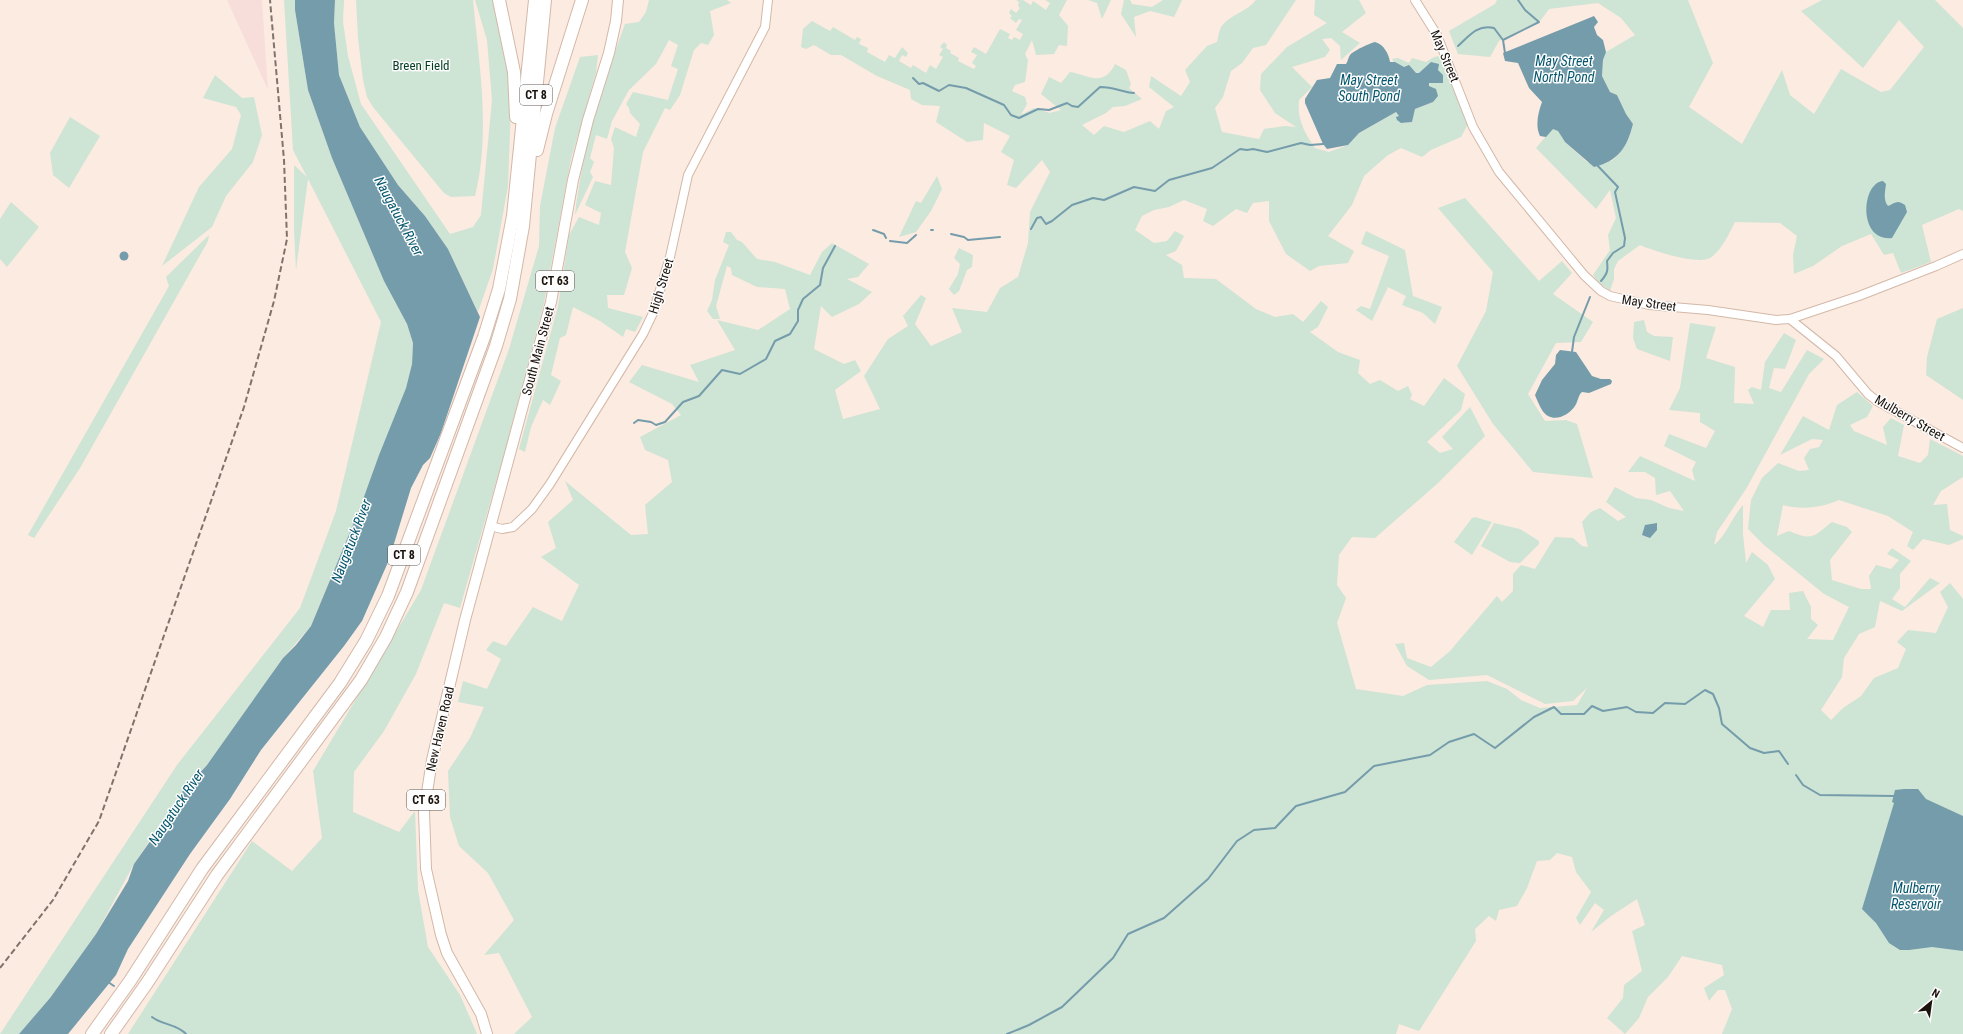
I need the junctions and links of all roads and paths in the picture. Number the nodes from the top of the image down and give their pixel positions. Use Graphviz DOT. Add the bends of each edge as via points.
graph roads {
  1 [pos="499,0"];
  2 [pos="534,0"];
  3 [pos="545,0"];
  4 [pos="582,0"];
  5 [pos="618,0"];
  6 [pos="768,0"];
  7 [pos="1415,0"];
  8 [pos="526,190"];
  9 [pos="513,216"];
  10 [pos="1963,254"];
  11 [pos="1790,319"];
  12 [pos="1963,448"];
  13 [pos="490,526"];
  14 [pos="481,559"];
  15 [pos="92,1034"];
  16 [pos="111,1034"];
  17 [pos="487,1034"];
  1 -- 9 [label="highway" via="512,57 515,86"];
  2 -- 9 [label="highway, CT 8"];
  3 -- 8 [label="highway, CT 8"];
  4 -- 8 [label="highway" via="546,114"];
  5 -- 13 [label="main road, South Main Street / CT 63" via="609,53 573,180 551,302"];
  6 -- 13 [label="street, High Street" via="765,27 688,175 670,257 653,313 643,334 532,509 512,527 502,529"];
  7 -- 11 [label="street, May Street" via="1437,36 1486,153 1523,203 1592,283 1610,296 1632,302 1776,320"];
  8 -- 16 [label="highway, CT 8" via="516,275 504,322 397,615 361,680 217,875"];
  9 -- 15 [label="highway, CT 8" via="505,265 492,314 378,618 340,683 202,869 130,981"];
  10 -- 11 [label="street, May Street" via="1866,293"];
  11 -- 12 [label="street, Mulberry Street" via="1836,356 1877,401"];
  13 -- 14 [label="main road, South Main Street / CT 63"];
  14 -- 17 [label="main road, New Haven Road / CT 63" via="464,620 432,760 424,812 424,835 427,875 440,935 447,953 481,1014"];
}
